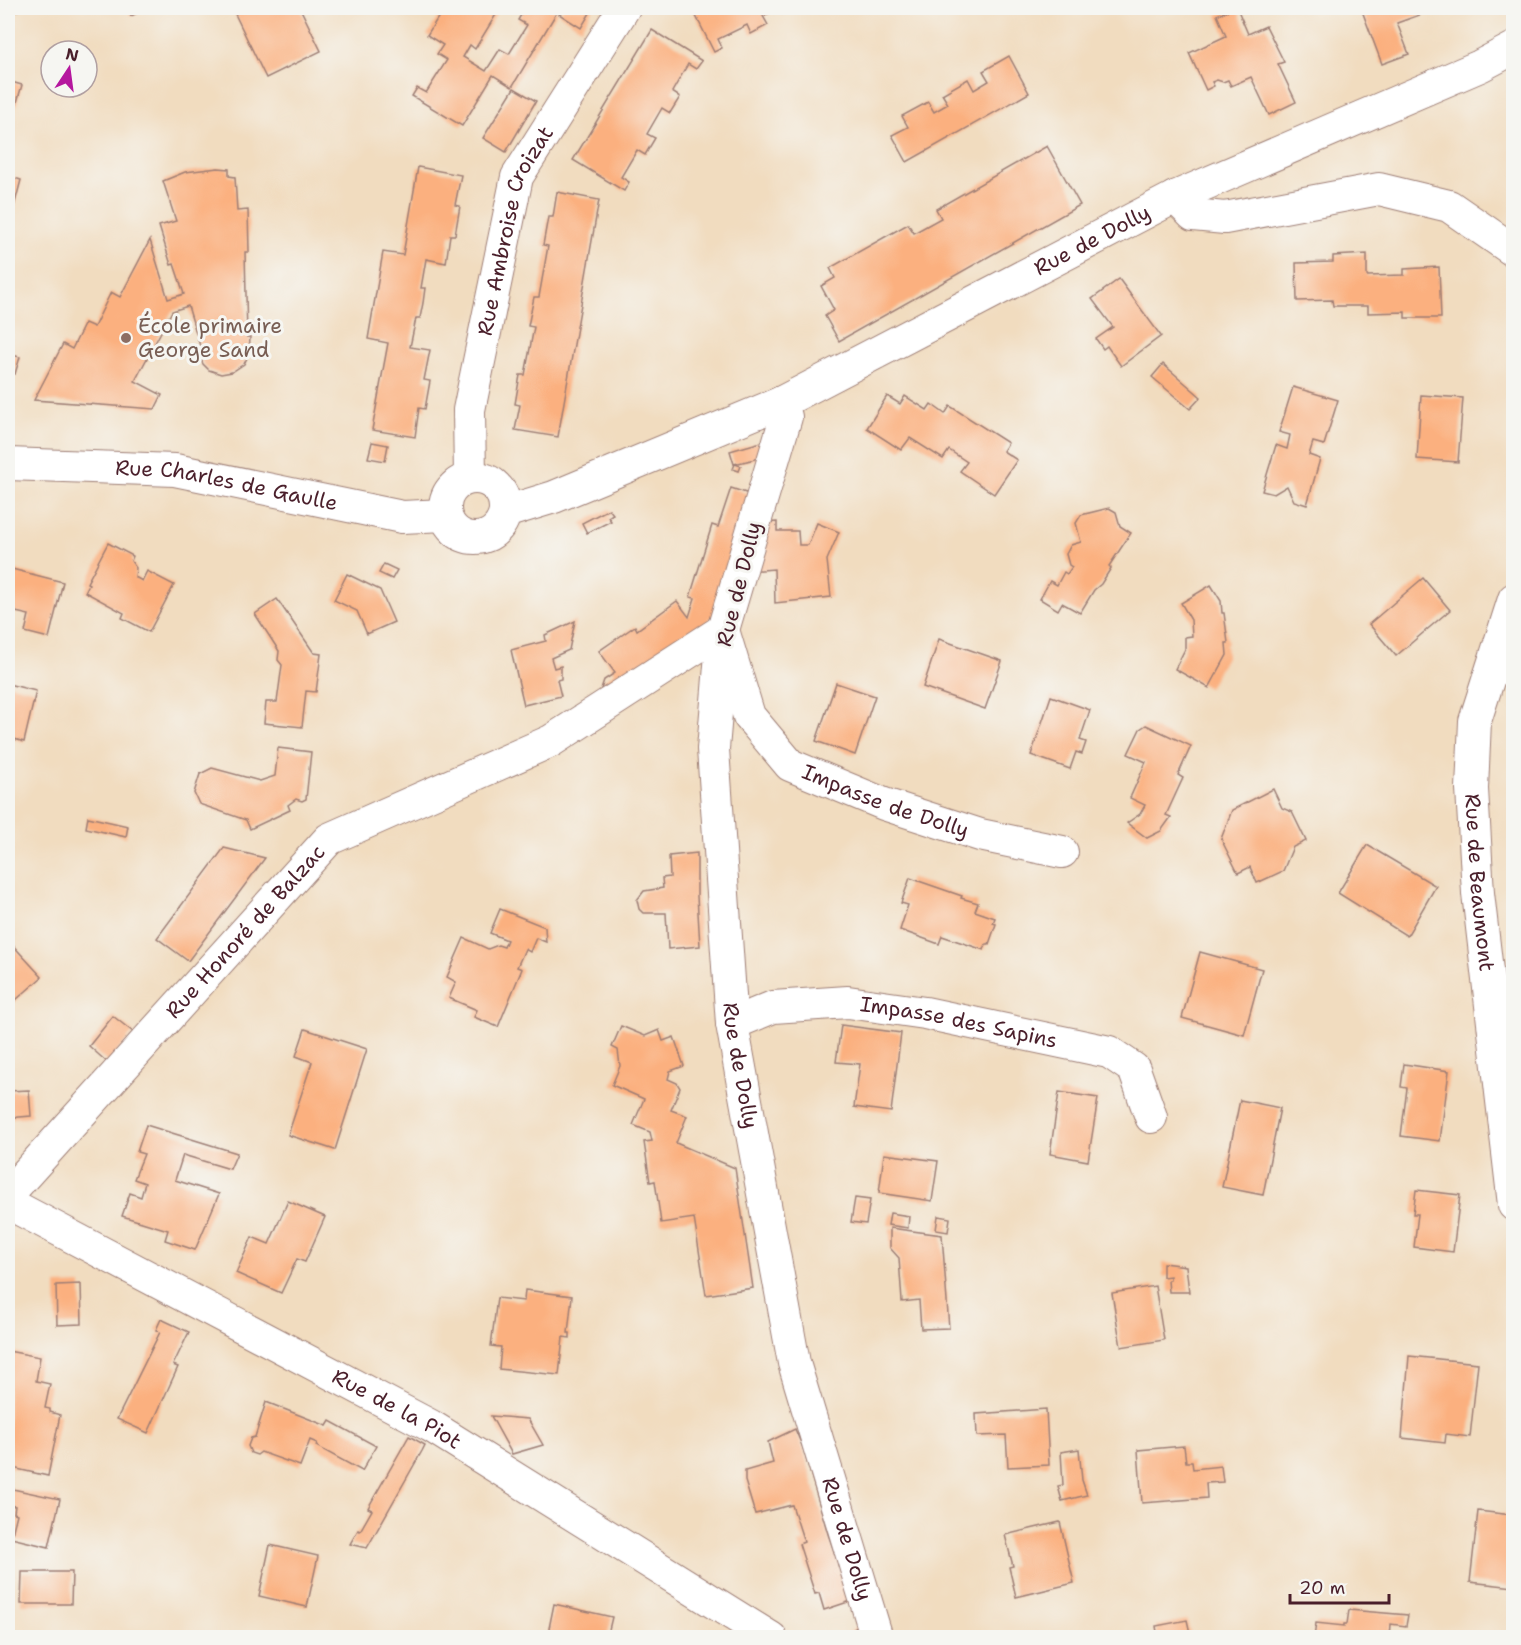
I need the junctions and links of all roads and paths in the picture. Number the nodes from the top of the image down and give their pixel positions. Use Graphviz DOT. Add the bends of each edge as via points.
graph roads {
  1 [pos="624,8"];
  2 [pos="1514,48"];
  3 [pos="1175,197"];
  4 [pos="1514,251"];
  5 [pos="782,402"];
  6 [pos="8,464"];
  7 [pos="470,478"];
  8 [pos="505,512"];
  9 [pos="444,515"];
  10 [pos="1514,599"];
  11 [pos="723,630"];
  12 [pos="1062,852"];
  13 [pos="732,1024"];
  14 [pos="1151,1117"];
  15 [pos="8,1194"];
  16 [pos="8,1203"];
  17 [pos="1514,1205"];
  18 [pos="771,1638"];
  19 [pos="877,1638"];
  1 -- 7 [label="street, Rue Ambroise Croizat" via="517,177 469,410"];
  2 -- 3 [label="street, Rue de Dolly"];
  3 -- 4 [label="street" via="1193,216 1225,218 1379,189 1449,206"];
  3 -- 5 [label="street, Rue de Dolly"];
  5 -- 8 [label="street" via="554,498"];
  5 -- 11 [label="street, Rue de Dolly" via="786,417"];
  6 -- 9 [label="street, Rue Charles de Gaulle" via="176,470 402,517"];
  7 -- 8 [label="street" via="496,486 502,493"];
  7 -- 9 [label="street" via="452,487"];
  8 -- 9 [label="street" via="497,529 481,538 462,537"];
  10 -- 17 [label="street, Rue de Beaumont" via="1475,721 1472,789 1478,893"];
  11 -- 12 [label="street, Impasse de Dolly" via="749,717 790,765 884,804 980,836"];
  11 -- 13 [label="street, Rue de Dolly" via="713,749"];
  11 -- 15 [label="street, Rue Honoré de Balzac" via="551,741 329,839"];
  13 -- 14 [label="street, Impasse des Sapins" via="773,1007 848,1002 925,1013 1109,1052 1134,1069"];
  13 -- 19 [label="street, Rue de Dolly" via="794,1363"];
  16 -- 18 [label="street, Rue de la Piot" via="431,1426"];
}
